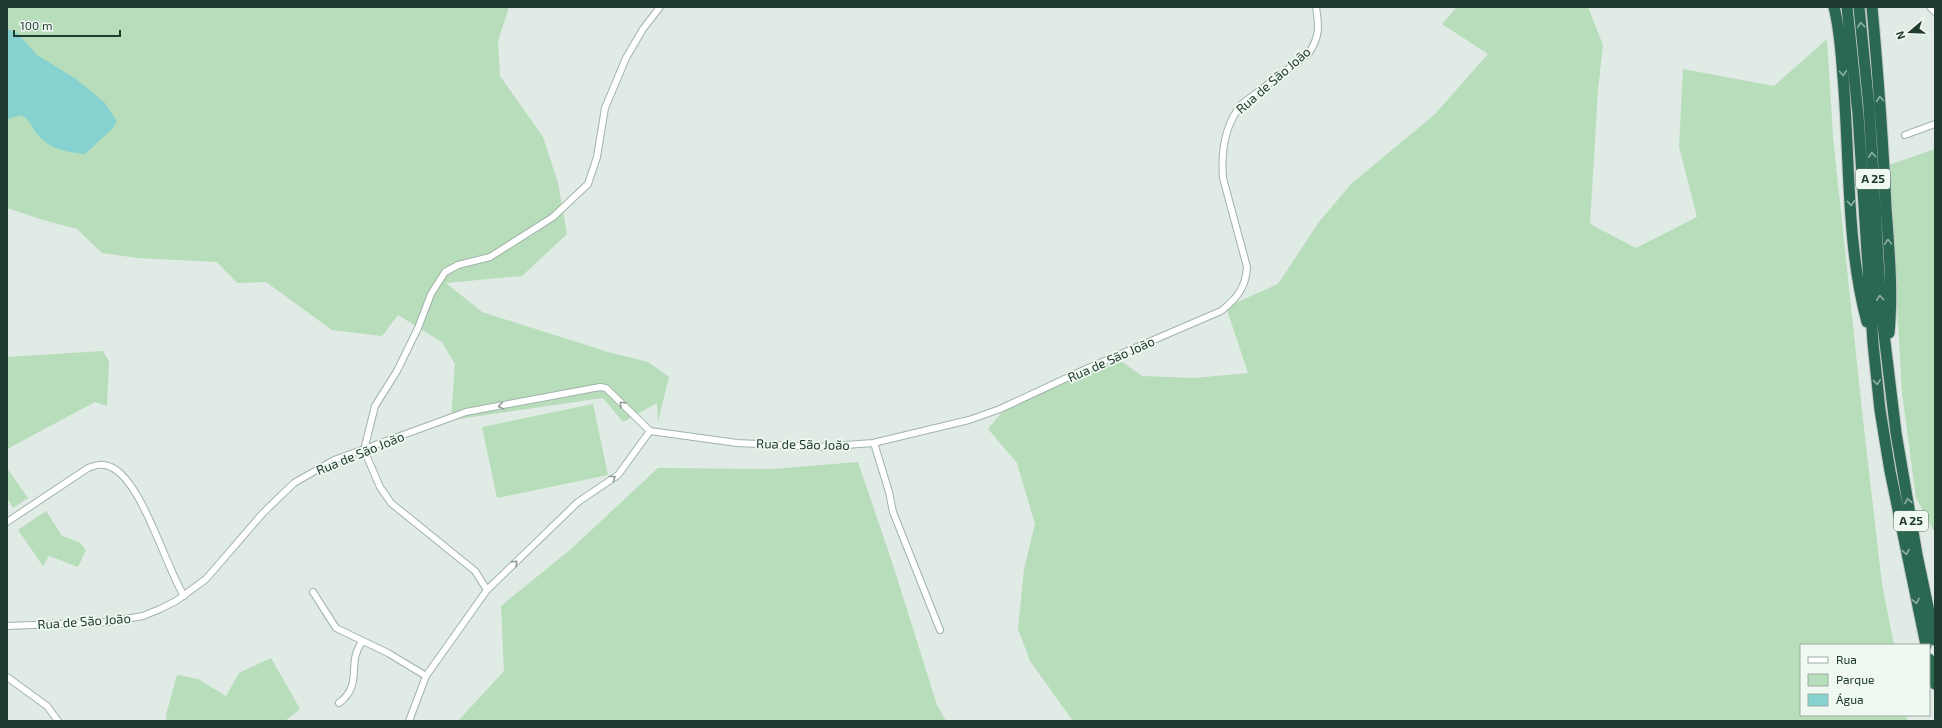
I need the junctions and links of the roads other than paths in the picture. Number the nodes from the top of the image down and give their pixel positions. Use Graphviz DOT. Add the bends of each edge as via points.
graph roads {
  1 [pos="660,7"];
  2 [pos="1316,7"];
  3 [pos="1834,7"];
  4 [pos="1847,7"];
  5 [pos="1859,7"];
  6 [pos="1872,7"];
  7 [pos="1930,7"];
  8 [pos="1935,12"];
  9 [pos="1935,124"];
  10 [pos="1905,135"];
  11 [pos="1873,343"];
  12 [pos="1886,351"];
  13 [pos="650,431"];
  14 [pos="874,443"];
  15 [pos="364,450"];
  16 [pos="7,522"];
  17 [pos="487,590"];
  18 [pos="312,592"];
  19 [pos="184,596"];
  20 [pos="7,626"];
  21 [pos="940,630"];
  22 [pos="1935,640"];
  23 [pos="362,642"];
  24 [pos="1926,644"];
  25 [pos="1930,663"];
  26 [pos="7,676"];
  27 [pos="426,676"];
  28 [pos="1935,684"];
  29 [pos="339,703"];
  30 [pos="58,721"];
  31 [pos="409,721"];
  1 -- 15 [label="street" via="629,53 605,108 597,156 588,184 553,217 490,257 458,265 445,272 431,294 397,371 375,406"];
  2 -- 14 [label="street, Rua de São João" via="1319,26 1316,42 1309,53 1242,104 1228,127 1222,163 1223,178 1247,267 1242,289 1235,300 1221,311 1000,409 969,420"];
  3 -- 11 [label="highway, one-way" via="1839,29 1846,104 1857,281"];
  4 -- 11 [label="highway, A 25" via="1858,114"];
  12 -- 5 [label="highway, A 25, one-way"];
  12 -- 6 [label="highway, one-way" via="1891,314 1889,250"];
  7 -- 8 [label="street"];
  9 -- 10 [label="street"];
  11 -- 24 [label="highway, A 25, one-way" via="1890,471"];
  22 -- 12 [label="highway, A 25, one-way" via="1896,433"];
  13 -- 14 [label="street, Rua de São João" via="737,442 818,447"];
  13 -- 15 [label="street, Rua de São João, one-way" via="606,388 600,387 461,414"];
  17 -- 13 [label="street, one-way" via="578,502 618,475"];
  14 -- 21 [label="street" via="893,512"];
  15 -- 17 [label="street" via="380,487 391,503 474,571"];
  15 -- 19 [label="street, Rua de São João" via="334,460 294,483 263,512 206,579"];
  16 -- 19 [label="street" via="88,468 100,464 111,467 127,482 138,498"];
  17 -- 27 [label="street"];
  18 -- 23 [label="street" via="336,628"];
  19 -- 20 [label="street, Rua de São João" via="144,616 126,620"];
  23 -- 27 [label="street" via="388,653"];
  23 -- 29 [label="street" via="355,655 354,682 348,695"];
  25 -- 28 [label="highway"];
  26 -- 30 [label="street" via="47,706"];
  27 -- 31 [label="street"];
}
